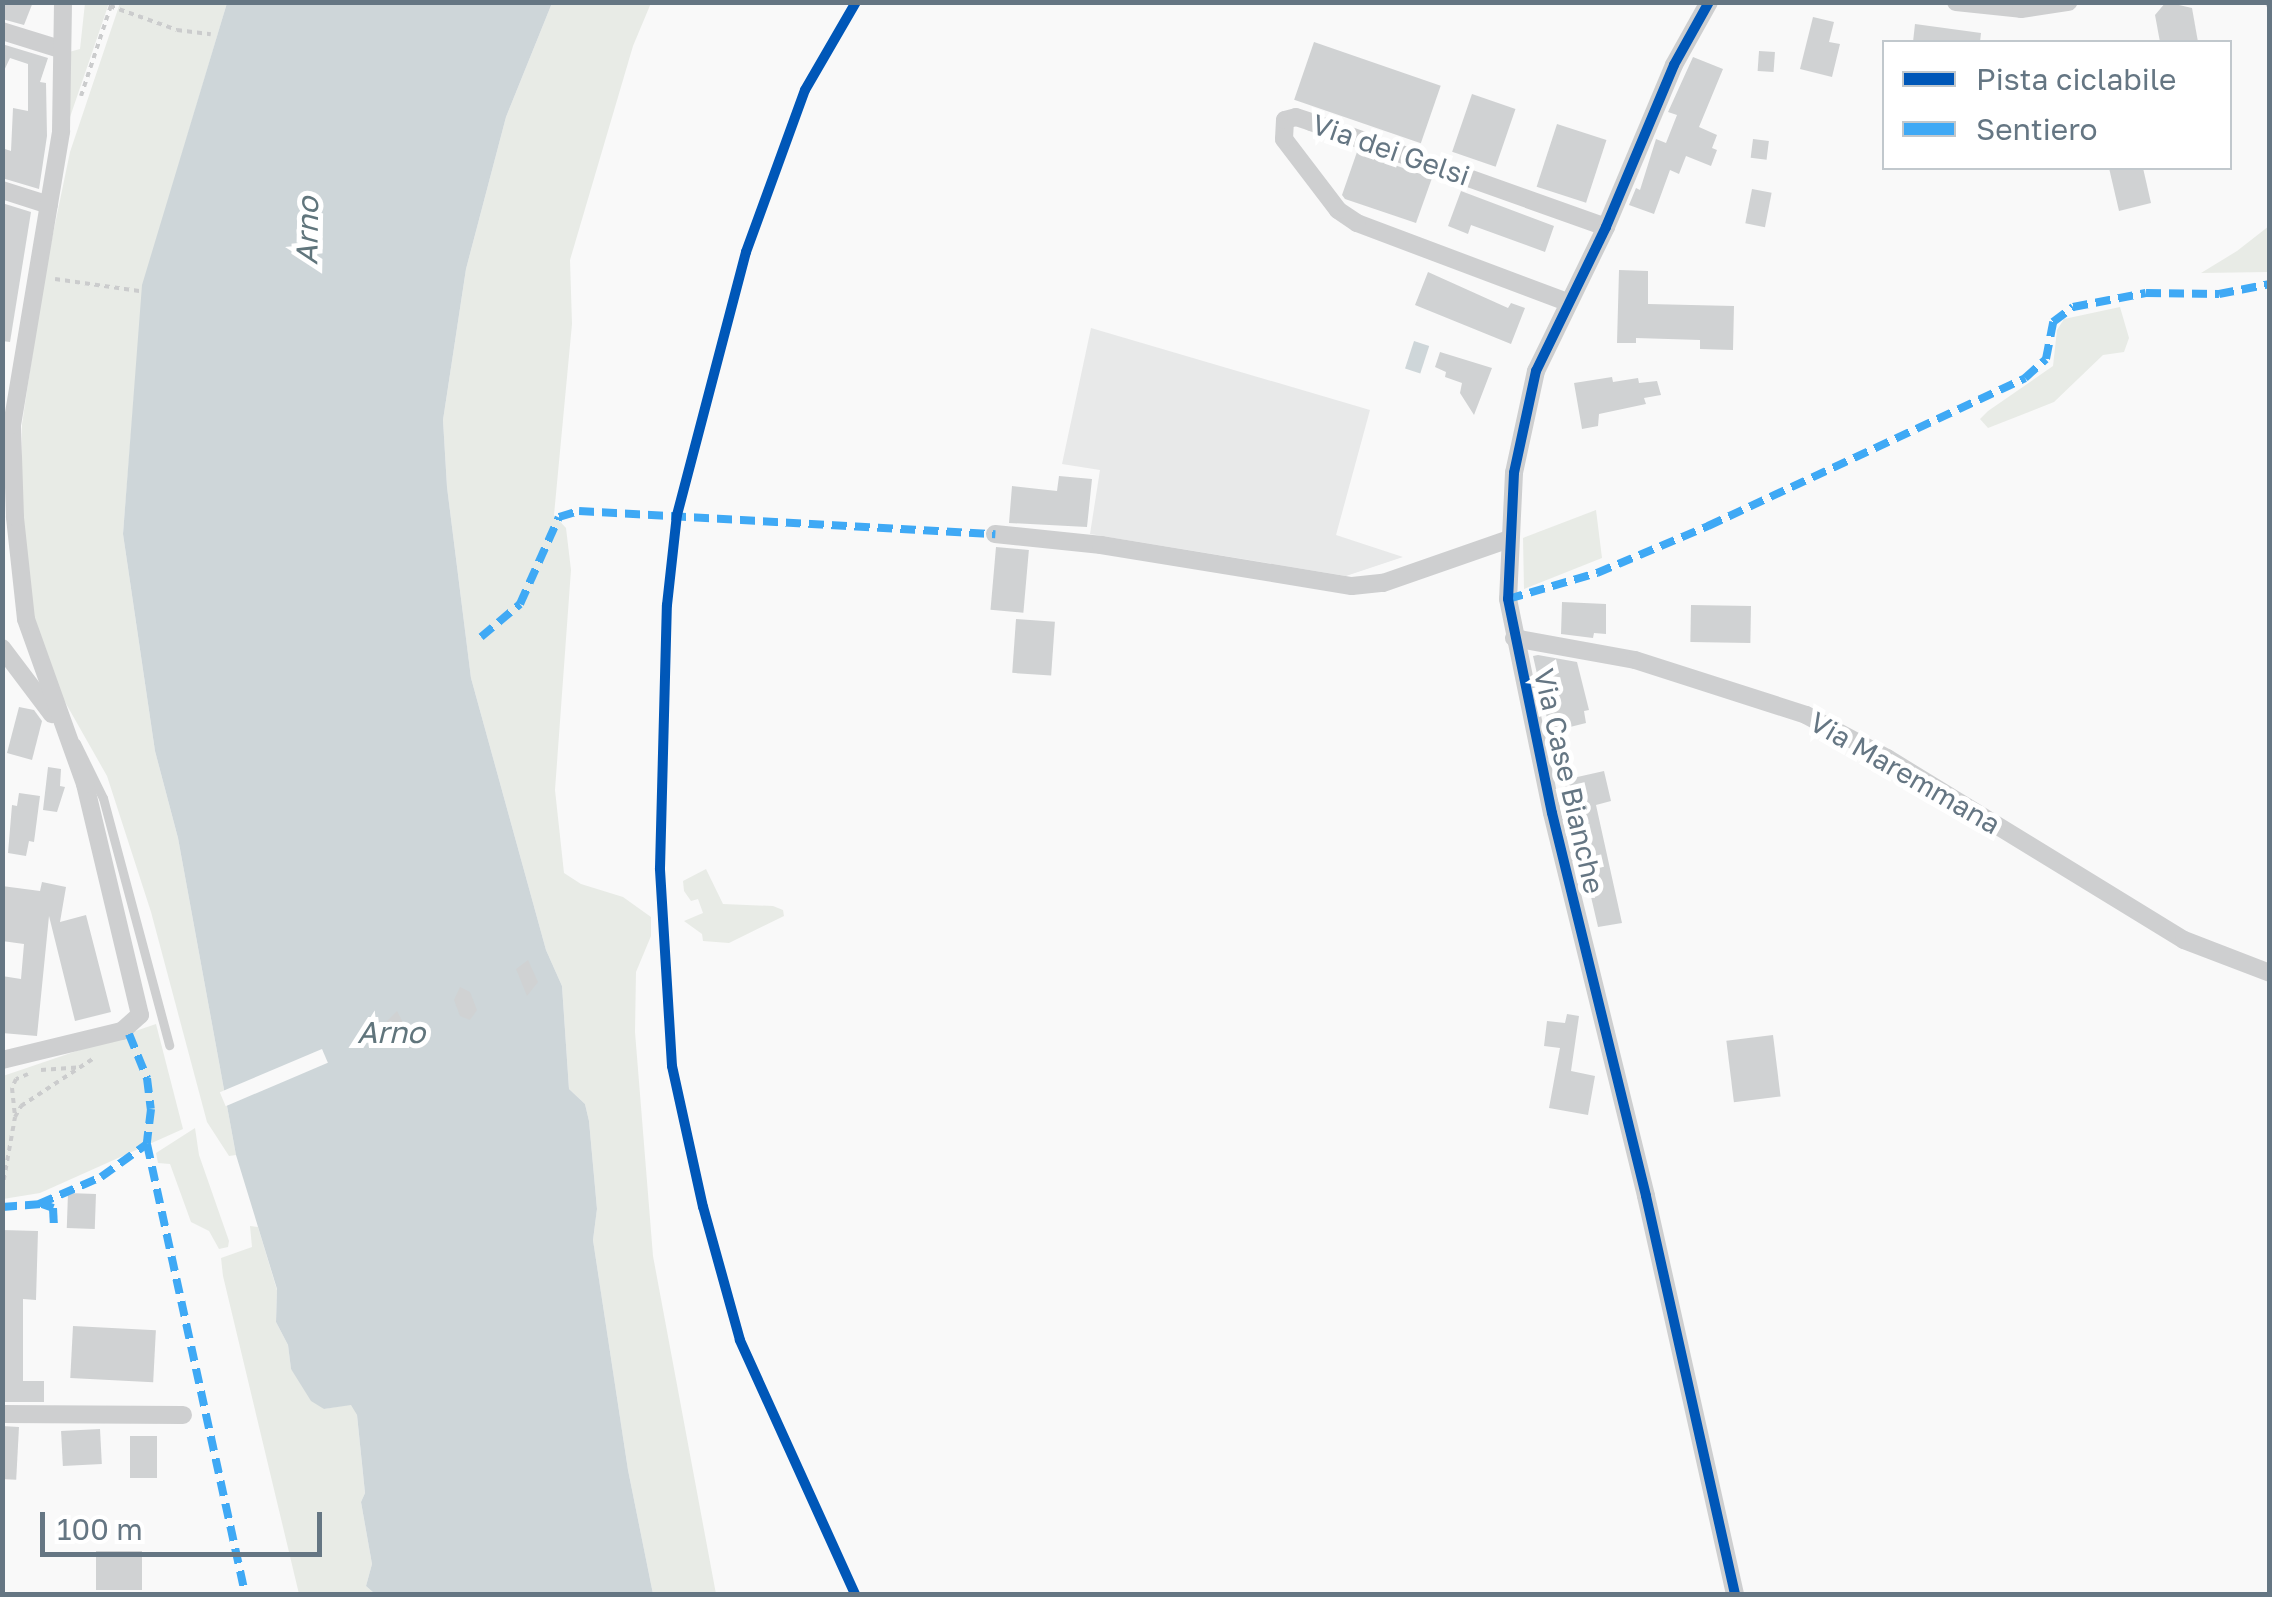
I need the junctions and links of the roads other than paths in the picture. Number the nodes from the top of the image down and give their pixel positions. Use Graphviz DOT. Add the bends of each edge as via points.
graph roads {
  1 [pos="63,2"];
  2 [pos="1709,2"];
  3 [pos="1956,2"];
  4 [pos="2068,2"];
  5 [pos="2,31"];
  6 [pos="60,48"];
  7 [pos="2,190"];
  8 [pos="48,205"];
  9 [pos="1606,228"];
  10 [pos="1567,302"];
  11 [pos="995,534"];
  12 [pos="1510,539"];
  13 [pos="1514,638"];
  14 [pos="2,648"];
  15 [pos="62,726"];
  16 [pos="2270,973"];
  17 [pos="169,1044"];
  18 [pos="2,1060"];
  19 [pos="2,1414"];
  20 [pos="183,1415"];
  21 [pos="1735,1594"];
  1 -- 6 [label="street"];
  2 -- 9 [label="street, Via Case Bianche" via="1674,64"];
  3 -- 4 [label="street" via="2008,9"];
  5 -- 6 [label="street"];
  6 -- 8 [label="street" via="61,131"];
  7 -- 8 [label="street"];
  8 -- 15 [label="street" via="12,425 26,619"];
  9 -- 10 [label="street, Via Case Bianche"];
  9 -- 10 [label="street, Via dei Gelsi" via="1311,122 1285,120 1284,139 1338,210 1357,223"];
  10 -- 12 [label="street, Via Case Bianche" via="1528,400"];
  11 -- 12 [label="street" via="1352,586 1382,583"];
  12 -- 13 [label="street, Via Case Bianche"];
  13 -- 16 [label="street, Via Maremmana" via="1635,660 1806,715 2184,940"];
  13 -- 21 [label="street, Via Case Bianche"];
  14 -- 15 [label="street"];
  15 -- 17 [label="lane" via="88,760 103,798"];
  15 -- 18 [label="street" via="85,784 140,1015 122,1030"];
  19 -- 20 [label="street"];
}
